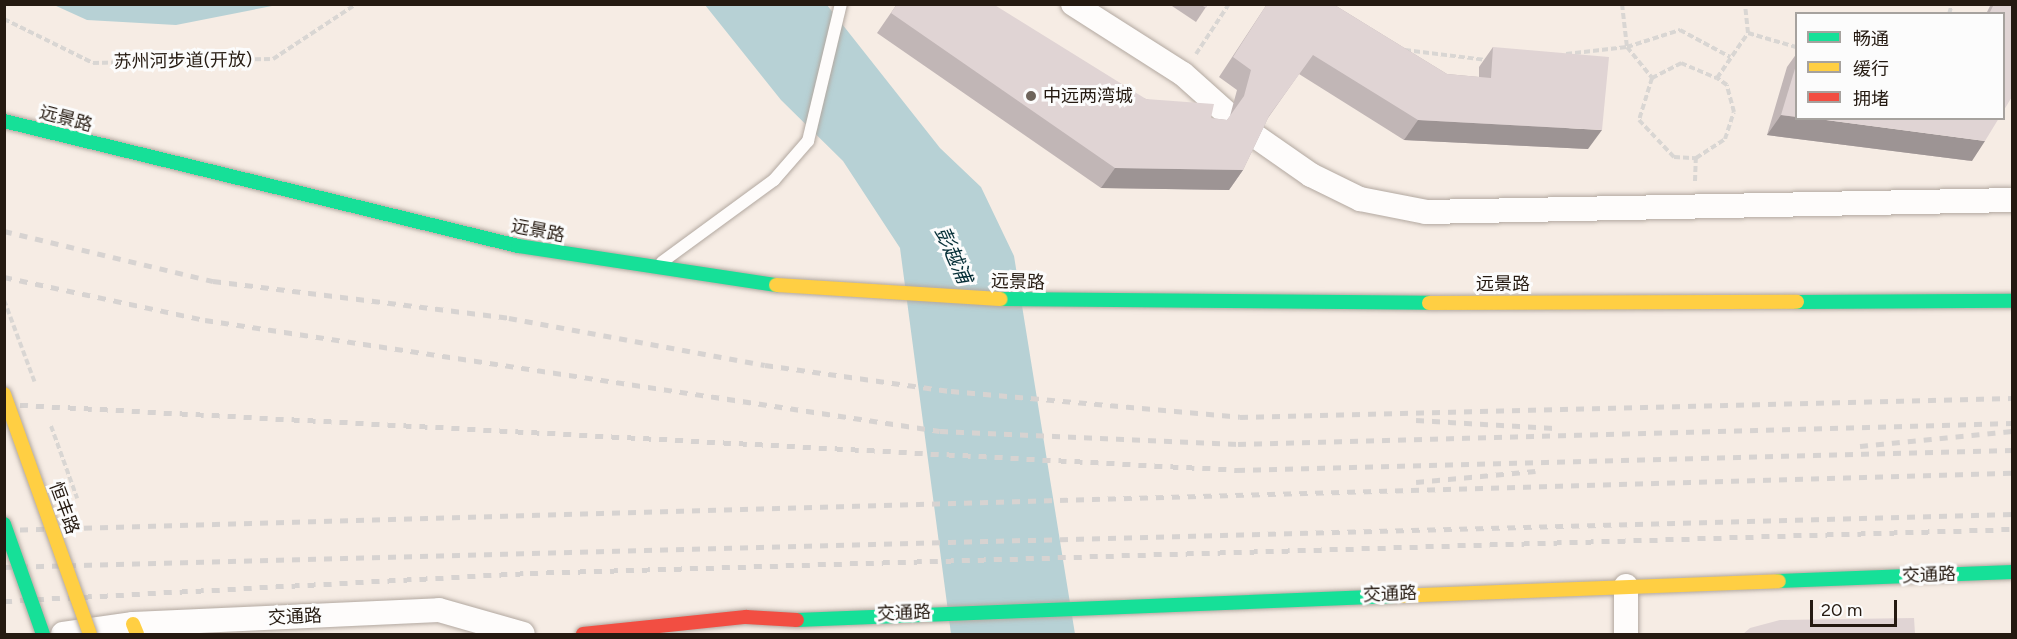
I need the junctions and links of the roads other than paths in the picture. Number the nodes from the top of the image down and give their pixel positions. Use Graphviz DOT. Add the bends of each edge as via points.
graph roads {
  1 [pos="841,4"];
  2 [pos="1073,4"];
  3 [pos="1230,116"];
  4 [pos="4,121"];
  5 [pos="1255,136"];
  6 [pos="2013,200"];
  7 [pos="651,270"];
  8 [pos="2013,301"];
  9 [pos="4,394"];
  10 [pos="4,524"];
  11 [pos="2013,572"];
  12 [pos="1626,586"];
  13 [pos="767,621"];
  14 [pos="135,629"];
  15 [pos="43,634"];
  16 [pos="63,634"];
  17 [pos="90,634"];
  18 [pos="522,634"];
  19 [pos="583,634"];
  20 [pos="747,634"];
  21 [pos="1626,634"];
  1 -- 7 [label="lane" via="808,141 774,180"];
  2 -- 3 [label="street" via="1183,74"];
  4 -- 7 [label="street, 远景路" via="518,246"];
  5 -- 6 [label="street" via="1311,175 1360,200 1426,212"];
  7 -- 8 [label="street, 远景路" via="900,295 1039,301"];
  9 -- 17 [label="street, 恒丰路, bridge"];
  10 -- 15 [label="street, bridge"];
  11 -- 12 [label="street, 交通路"];
  12 -- 13 [label="street, 交通路"];
  12 -- 21 [label="street"];
  13 -- 19 [label="street, 交通路" via="746,617"];
  13 -- 20 [label="street, 交通路"];
  14 -- 16 [label="street, 交通路"];
  14 -- 18 [label="street, 交通路" via="439,610"];
}
